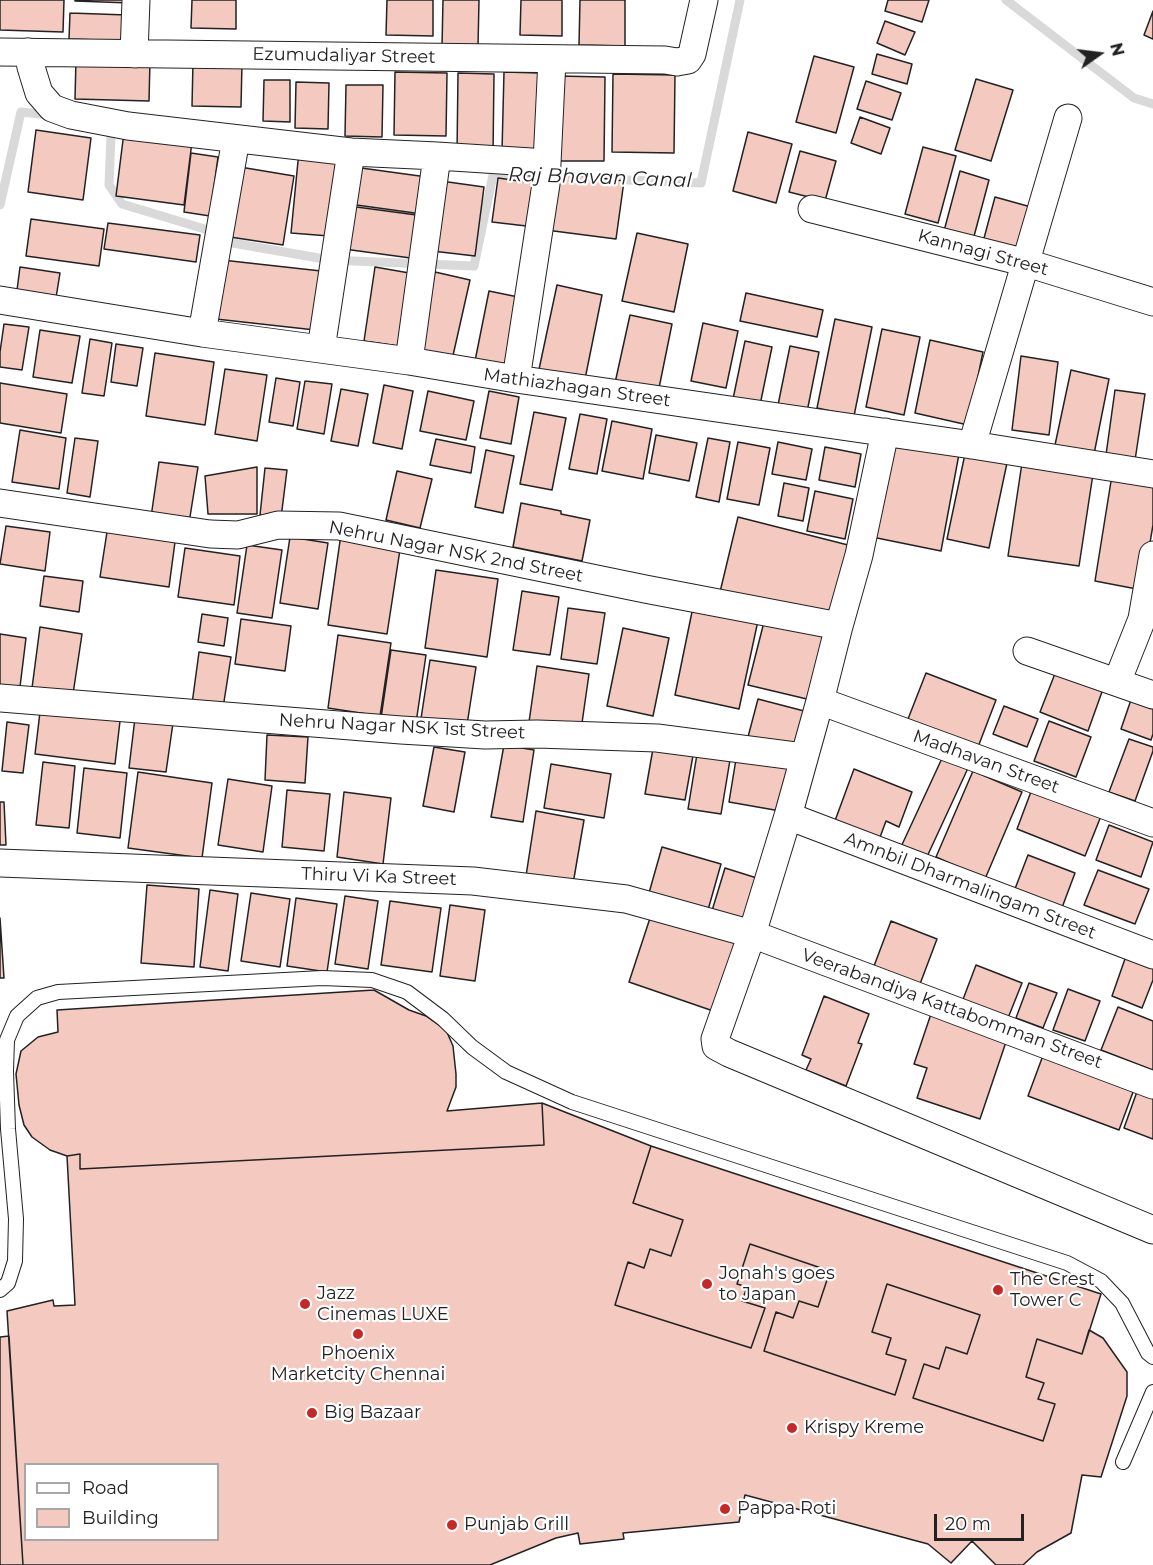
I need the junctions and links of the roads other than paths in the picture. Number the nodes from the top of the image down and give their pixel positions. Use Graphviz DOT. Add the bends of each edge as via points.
graph roads {
  1 [pos="136,0"];
  2 [pos="704,0"];
  3 [pos="0,52"];
  4 [pos="28,52"];
  5 [pos="134,54"];
  6 [pos="552,59"];
  7 [pos="1068,118"];
  8 [pos="236,139"];
  9 [pos="351,152"];
  10 [pos="437,156"];
  11 [pos="547,163"];
  12 [pos="812,209"];
  13 [pos="1027,263"];
  14 [pos="1153,302"];
  15 [pos="0,303"];
  16 [pos="202,333"];
  17 [pos="321,349"];
  18 [pos="409,361"];
  19 [pos="516,379"];
  20 [pos="885,432"];
  21 [pos="972,445"];
  22 [pos="1153,474"];
  23 [pos="0,503"];
  24 [pos="1153,555"];
  25 [pos="1148,621"];
  26 [pos="838,626"];
  27 [pos="1027,651"];
  28 [pos="1117,682"];
  29 [pos="1153,695"];
  30 [pos="0,698"];
  31 [pos="820,701"];
  32 [pos="803,757"];
  33 [pos="788,816"];
  34 [pos="1153,823"];
  35 [pos="0,863"];
  36 [pos="752,934"];
  37 [pos="1153,955"];
  38 [pos="1153,1084"];
  39 [pos="1153,1230"];
  40 [pos="0,1290"];
  41 [pos="1153,1357"];
  42 [pos="1153,1392"];
  43 [pos="1124,1462"];
  1 -- 5 [label="street"];
  2 -- 6 [label="street, Ezumudaliyar Street" via="688,60"];
  3 -- 4 [label="street, Ezumudaliyar Street"];
  4 -- 5 [label="street, Ezumudaliyar Street"];
  4 -- 8 [label="street" via="39,93 52,108 128,126"];
  5 -- 6 [label="street, Ezumudaliyar Street"];
  6 -- 11 [label="street"];
  7 -- 13 [label="street"];
  8 -- 9 [label="street"];
  8 -- 16 [label="street"];
  9 -- 10 [label="street"];
  9 -- 17 [label="street"];
  10 -- 11 [label="street"];
  10 -- 18 [label="street"];
  11 -- 19 [label="street"];
  12 -- 13 [label="street, Kannagi Street"];
  13 -- 14 [label="street, Kannagi Street"];
  13 -- 21 [label="street"];
  15 -- 16 [label="street, Mathiazhagan Street"];
  16 -- 17 [label="street, Mathiazhagan Street"];
  17 -- 18 [label="street, Mathiazhagan Street"];
  18 -- 19 [label="street, Mathiazhagan Street"];
  19 -- 20 [label="street, Mathiazhagan Street"];
  20 -- 21 [label="street, Mathiazhagan Street"];
  20 -- 26 [label="street" via="859,555"];
  21 -- 22 [label="street, Mathiazhagan Street"];
  23 -- 26 [label="street, Nehru Nagar NSK 2nd Street" via="210,534 238,535 278,525 339,526"];
  24 -- 25 [label="street"];
  25 -- 28 [label="street"];
  26 -- 31 [label="street"];
  27 -- 28 [label="street"];
  28 -- 29 [label="street"];
  30 -- 32 [label="street, Nehru Nagar NSK 1st Street" via="475,735 657,738"];
  31 -- 32 [label="street"];
  31 -- 34 [label="street, Madhavan Street"];
  32 -- 33 [label="street"];
  33 -- 36 [label="street"];
  33 -- 37 [label="street, Amnbil Dharmalingam Street"];
  35 -- 36 [label="street, Thiru Vi Ka Street" via="473,881 626,899"];
  36 -- 38 [label="street, Veerabandiya Kattabomman Street"];
  36 -- 39 [label="street" via="715,1039 716,1046"];
  40 -- 41 [label="lane" via="8,1283 15,1261 7,1040 17,1016 37,998 58,992 322,978 372,980 407,992 506,1072 572,1102 1067,1263 1101,1281 1122,1303"];
  42 -- 43 [label="lane"];
}
